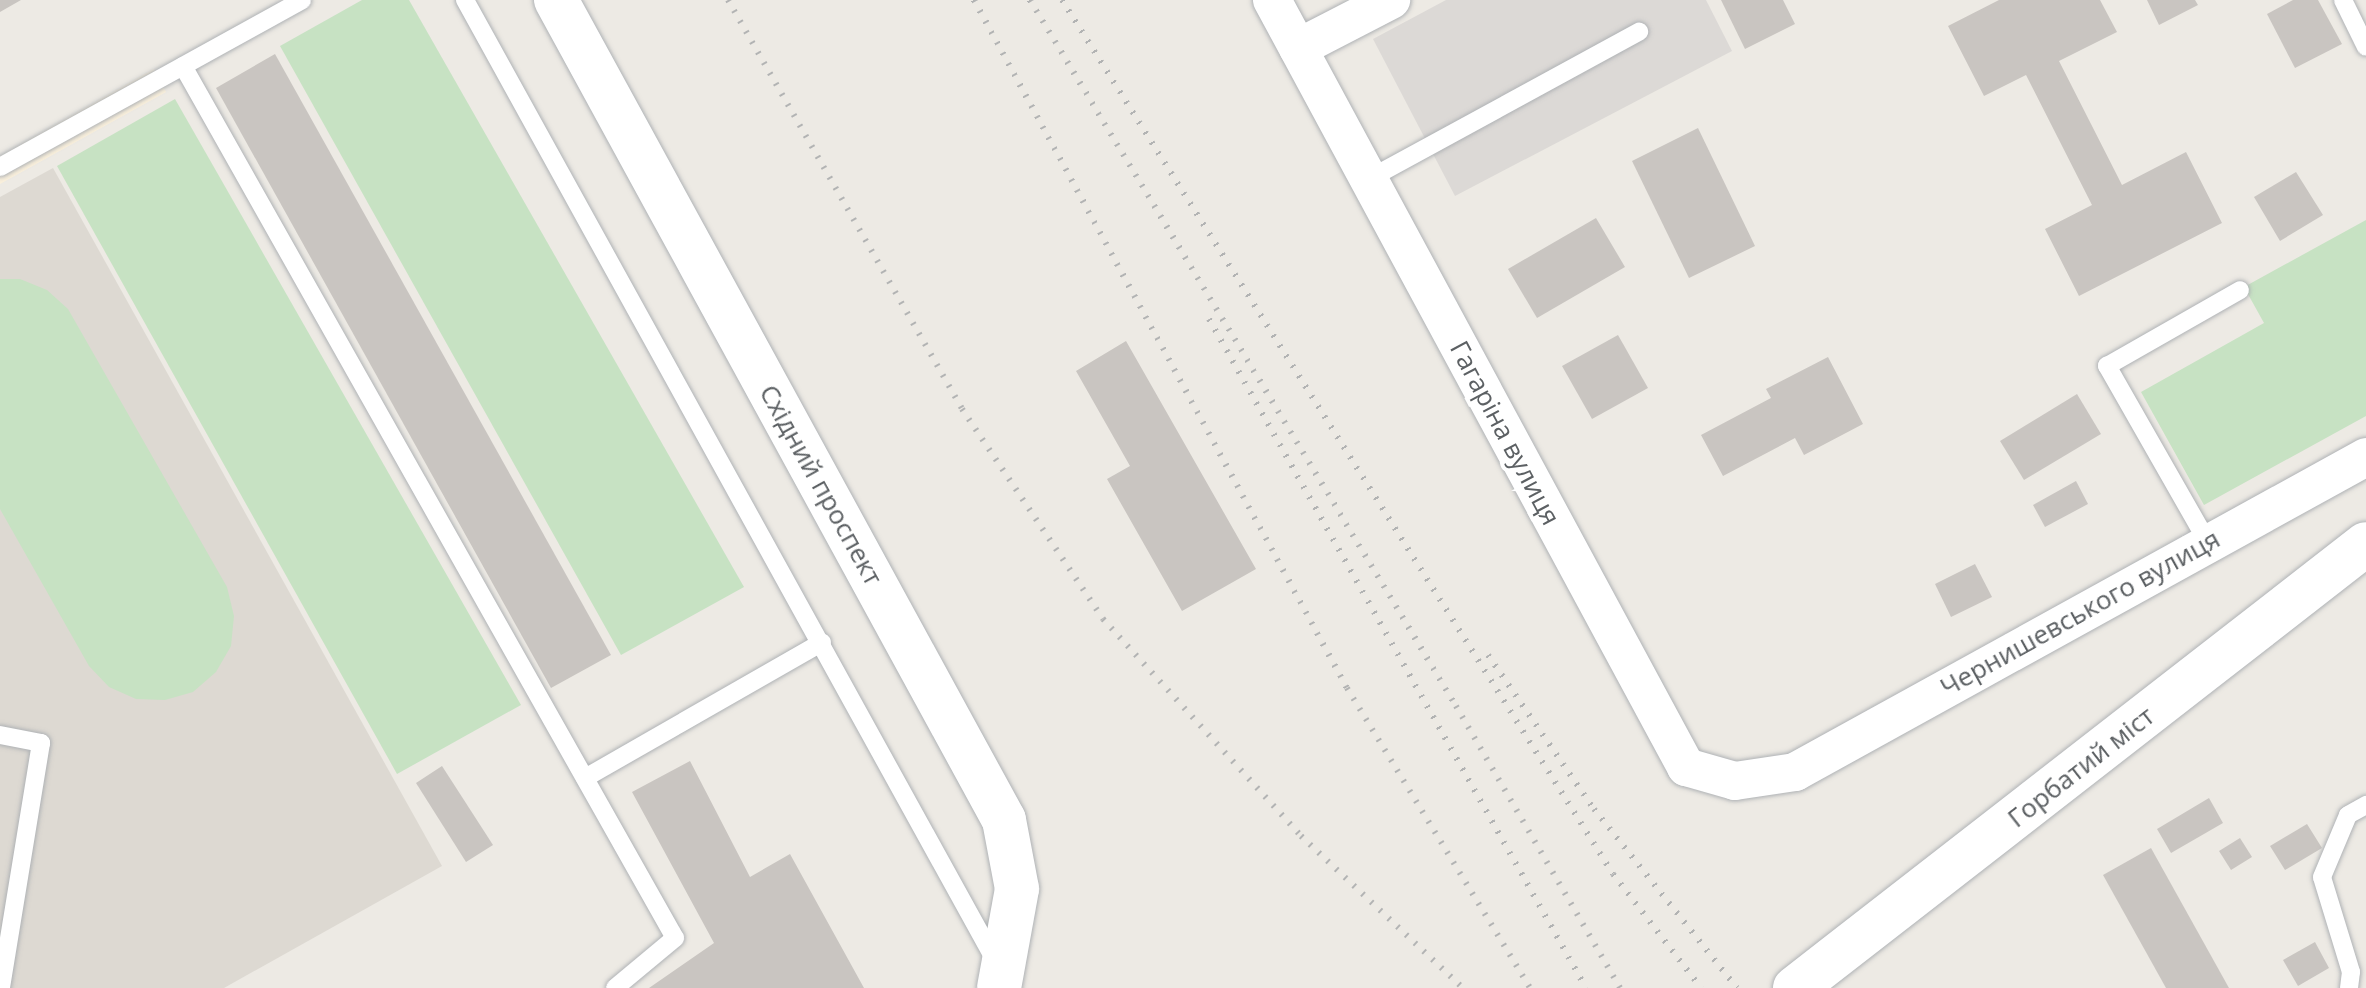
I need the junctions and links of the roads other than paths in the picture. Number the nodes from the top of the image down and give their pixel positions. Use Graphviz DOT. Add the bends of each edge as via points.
graph roads {
  1 [pos="302,0"];
  2 [pos="465,0"];
  3 [pos="556,0"];
  4 [pos="1272,0"];
  5 [pos="1391,0"];
  6 [pos="2343,0"];
  7 [pos="1639,32"];
  8 [pos="2366,47"];
  9 [pos="1298,48"];
  10 [pos="183,66"];
  11 [pos="0,167"];
  12 [pos="1367,180"];
  13 [pos="2240,290"];
  14 [pos="2366,457"];
  15 [pos="2207,541"];
  16 [pos="2366,544"];
  17 [pos="822,642"];
  18 [pos="0,735"];
  19 [pos="1795,772"];
  20 [pos="585,778"];
  21 [pos="2366,805"];
  22 [pos="1000,980"];
  23 [pos="1,988"];
  24 [pos="615,988"];
  25 [pos="1795,988"];
  26 [pos="2349,988"];
  1 -- 10 [label="lane"];
  2 -- 17 [label="lane"];
  3 -- 22 [label="main road, Східний проспект" via="1004,820 1017,889"];
  4 -- 9 [label="street, Гагаріна вулиця"];
  5 -- 9 [label="street"];
  6 -- 8 [label="lane"];
  7 -- 12 [label="lane"];
  9 -- 12 [label="street, Гагаріна вулиця"];
  10 -- 11 [label="lane"];
  10 -- 20 [label="lane"];
  12 -- 19 [label="street, Гагаріна вулиця" via="1686,767 1735,781"];
  13 -- 15 [label="lane" via="2107,366"];
  14 -- 15 [label="street, Чернишевського вулиця"];
  15 -- 19 [label="street, Чернишевського вулиця"];
  16 -- 25 [label="main road, Горбатий міст"];
  17 -- 20 [label="lane"];
  17 -- 22 [label="lane"];
  18 -- 23 [label="lane" via="41,743"];
  20 -- 24 [label="lane" via="675,938"];
  21 -- 26 [label="lane" via="2348,815 2322,877 2351,972"];
}
